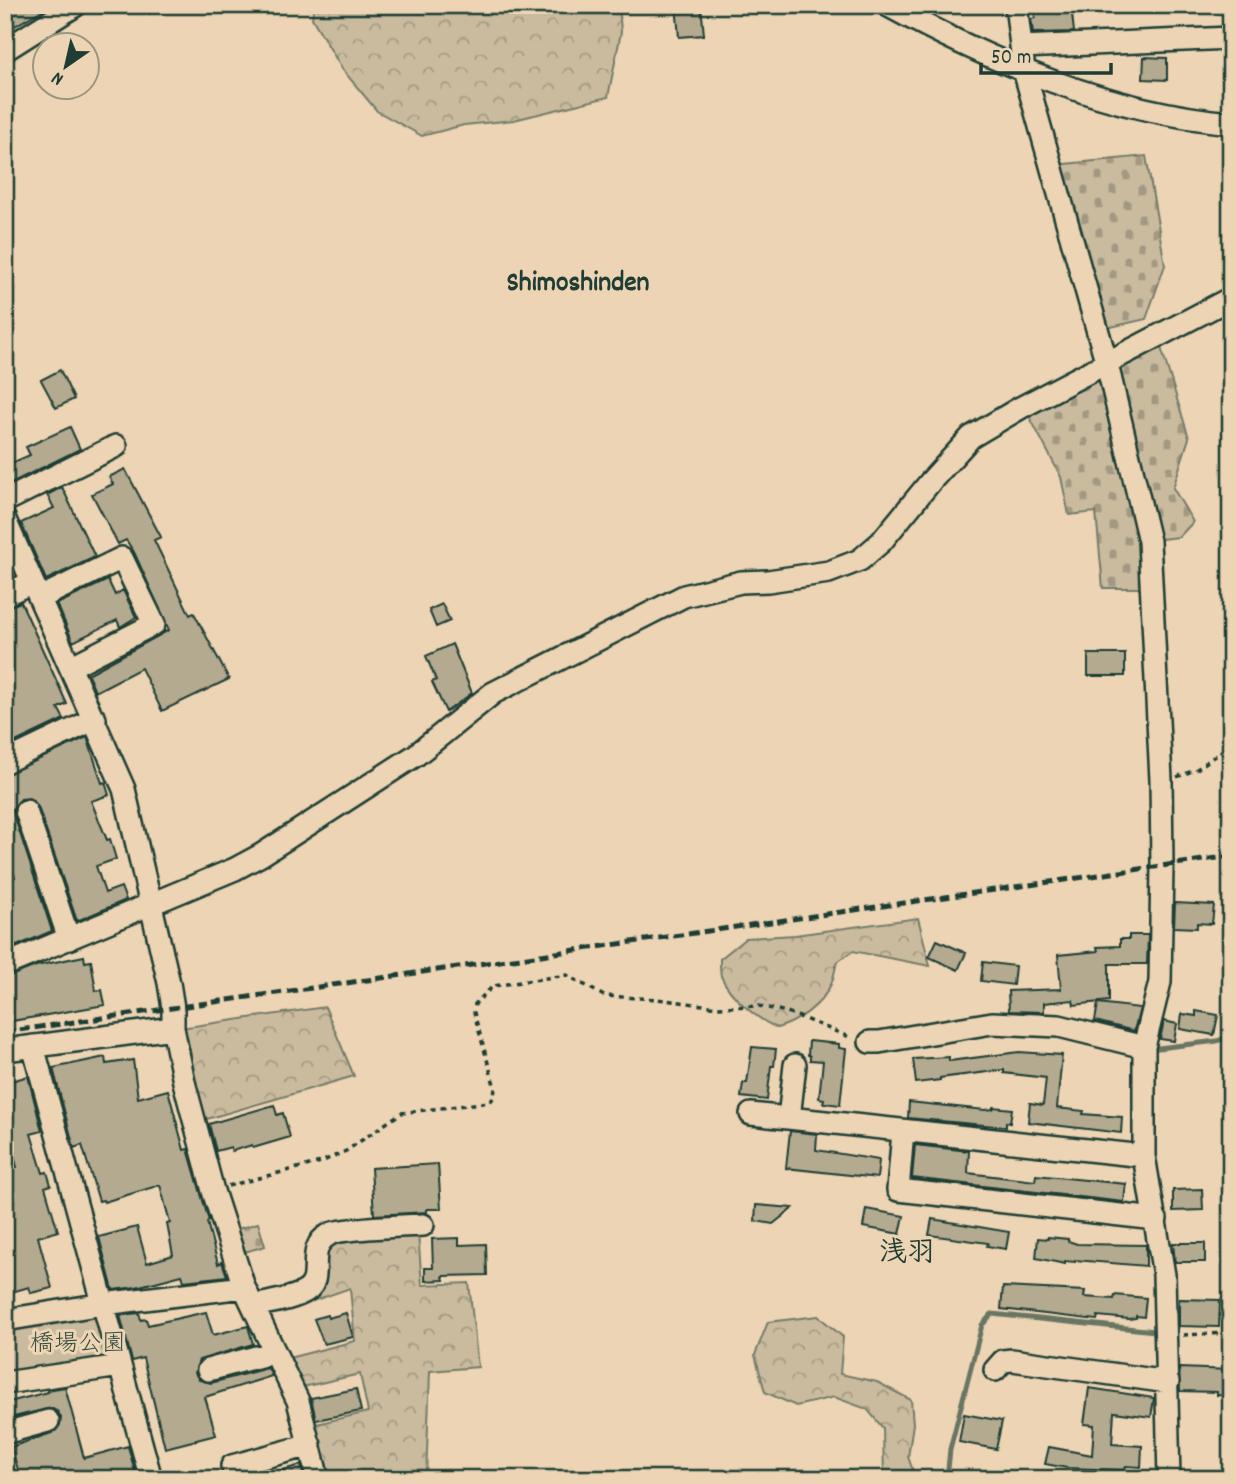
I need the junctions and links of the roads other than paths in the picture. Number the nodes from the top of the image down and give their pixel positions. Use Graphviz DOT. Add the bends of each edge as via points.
graph roads {
  1 [pos="76,5"];
  2 [pos="887,5"];
  3 [pos="1016,5"];
  4 [pos="1231,38"];
  5 [pos="1021,47"];
  6 [pos="5,50"];
  7 [pos="1024,70"];
  8 [pos="1231,123"];
  9 [pos="1231,298"];
  10 [pos="1107,364"];
  11 [pos="116,446"];
  12 [pos="5,501"];
  13 [pos="5,520"];
  14 [pos="36,590"];
  15 [pos="5,595"];
  16 [pos="70,667"];
  17 [pos="95,719"];
  18 [pos="5,762"];
  19 [pos="26,811"];
  20 [pos="149,906"];
  21 [pos="69,939"];
  22 [pos="5,965"];
  23 [pos="173,1028"];
  24 [pos="870,1042"];
  25 [pos="33,1046"];
  26 [pos="1144,1047"];
  27 [pos="5,1050"];
  28 [pos="795,1065"];
  29 [pos="751,1114"];
  30 [pos="789,1118"];
  31 [pos="903,1131"];
  32 [pos="1144,1156"];
  33 [pos="1156,1219"];
  34 [pos="423,1225"];
  35 [pos="249,1297"];
  36 [pos="103,1304"];
  37 [pos="5,1320"];
  38 [pos="275,1352"];
  39 [pos="120,1366"];
  40 [pos="208,1370"];
  41 [pos="995,1370"];
  42 [pos="5,1382"];
  43 [pos="1168,1382"];
  44 [pos="48,1421"];
  45 [pos="5,1433"];
  46 [pos="310,1445"];
  47 [pos="232,1466"];
  48 [pos="151,1479"];
  49 [pos="318,1479"];
  50 [pos="1169,1479"];
  1 -- 6 [label="street"];
  2 -- 7 [label="street"];
  3 -- 5 [label="street"];
  4 -- 5 [label="street"];
  5 -- 7 [label="street"];
  7 -- 8 [label="street" via="1104,98 1188,119"];
  7 -- 10 [label="street"];
  9 -- 10 [label="street"];
  10 -- 20 [label="street" via="971,437 881,542 860,559 829,572 741,582 684,596 493,693 416,755 261,855"];
  10 -- 26 [label="street" via="1149,541 1161,780 1160,982"];
  11 -- 12 [label="street"];
  13 -- 14 [label="street"];
  14 -- 15 [label="street"];
  14 -- 16 [label="street"];
  14 -- 16 [label="street" via="122,558 154,624"];
  16 -- 17 [label="street"];
  17 -- 18 [label="street"];
  17 -- 20 [label="street" via="124,789"];
  19 -- 21 [label="street"];
  20 -- 21 [label="street"];
  20 -- 23 [label="street" via="169,983"];
  21 -- 22 [label="street"];
  23 -- 25 [label="street"];
  23 -- 35 [label="street" via="213,1191"];
  24 -- 26 [label="street" via="992,1023 1059,1026"];
  25 -- 27 [label="street"];
  25 -- 36 [label="street"];
  26 -- 32 [label="street"];
  28 -- 30 [label="street"];
  29 -- 30 [label="street"];
  30 -- 31 [label="street"];
  31 -- 32 [label="street"];
  31 -- 33 [label="street" via="898,1190"];
  32 -- 33 [label="street"];
  33 -- 43 [label="street" via="1164,1275"];
  34 -- 35 [label="street" via="332,1233 319,1242 315,1277 308,1290"];
  35 -- 36 [label="street"];
  35 -- 38 [label="street"];
  36 -- 37 [label="street"];
  36 -- 39 [label="street"];
  38 -- 40 [label="street"];
  38 -- 46 [label="street" via="298,1401"];
  39 -- 42 [label="street"];
  39 -- 48 [label="street"];
  41 -- 43 [label="street" via="1003,1361 1012,1360"];
  43 -- 50 [label="street"];
  44 -- 45 [label="street"];
  46 -- 47 [label="street"];
  46 -- 49 [label="street"];
}
